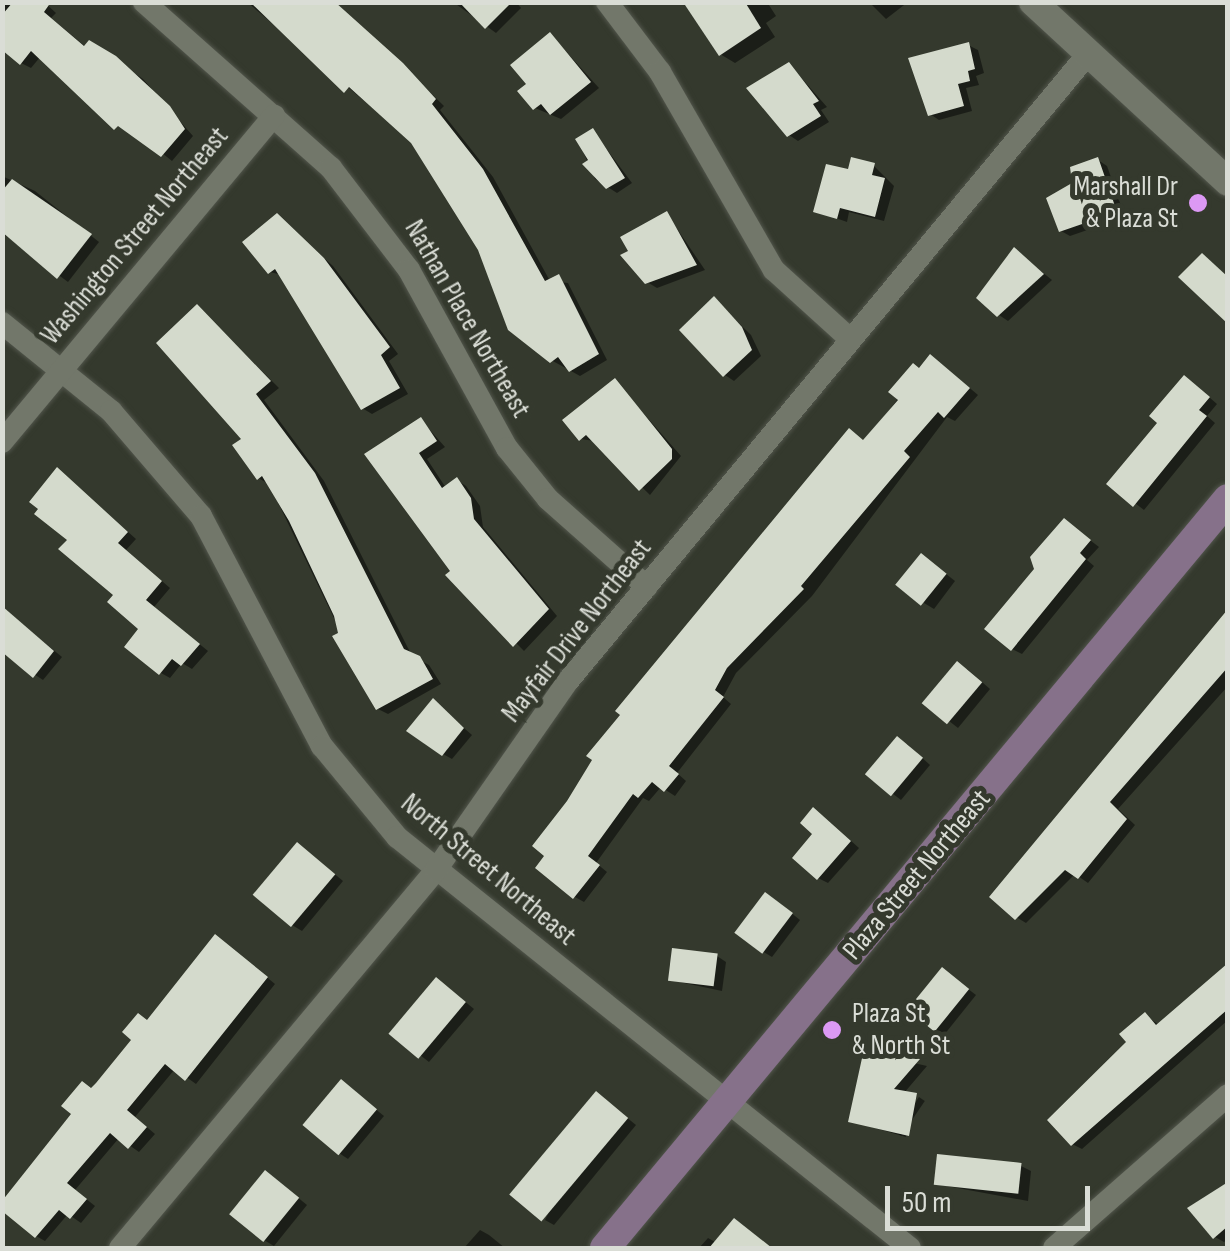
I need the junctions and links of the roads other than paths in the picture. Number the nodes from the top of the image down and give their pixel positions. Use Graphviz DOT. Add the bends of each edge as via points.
graph roads {
  1 [pos="144,2"];
  2 [pos="607,2"];
  3 [pos="1033,2"];
  4 [pos="1088,54"];
  5 [pos="274,115"];
  6 [pos="1228,182"];
  7 [pos="2,323"];
  8 [pos="850,339"];
  9 [pos="62,370"];
  10 [pos="2,442"];
  11 [pos="1228,500"];
  12 [pos="647,587"];
  13 [pos="436,870"];
  14 [pos="1228,1095"];
  15 [pos="725,1104"];
  16 [pos="120,1248"];
  17 [pos="604,1248"];
  18 [pos="910,1248"];
  19 [pos="1054,1248"];
  1 -- 5 [label="street, Nathan Place Northeast"];
  2 -- 8 [label="street" via="670,88 774,270"];
  3 -- 4 [label="street"];
  4 -- 6 [label="street"];
  4 -- 8 [label="street, Mayfair Drive Northeast"];
  5 -- 9 [label="street, Washington Street Northeast"];
  5 -- 12 [label="street, Nathan Place Northeast" via="374,218 507,448 548,498"];
  7 -- 9 [label="street, North Street Northeast"];
  8 -- 12 [label="street, Mayfair Drive Northeast"];
  9 -- 10 [label="street, Washington Street Northeast"];
  9 -- 13 [label="street, North Street Northeast" via="156,458 201,516 322,746 397,838"];
  11 -- 15 [label="main road, Plaza Street Northeast"];
  12 -- 13 [label="street, Mayfair Drive Northeast" via="568,682"];
  13 -- 15 [label="street, North Street Northeast"];
  13 -- 16 [label="street, Mayfair Drive Northeast"];
  14 -- 19 [label="street"];
  15 -- 17 [label="main road, Plaza Street Northeast"];
  15 -- 18 [label="street, North Street Northeast"];
}
